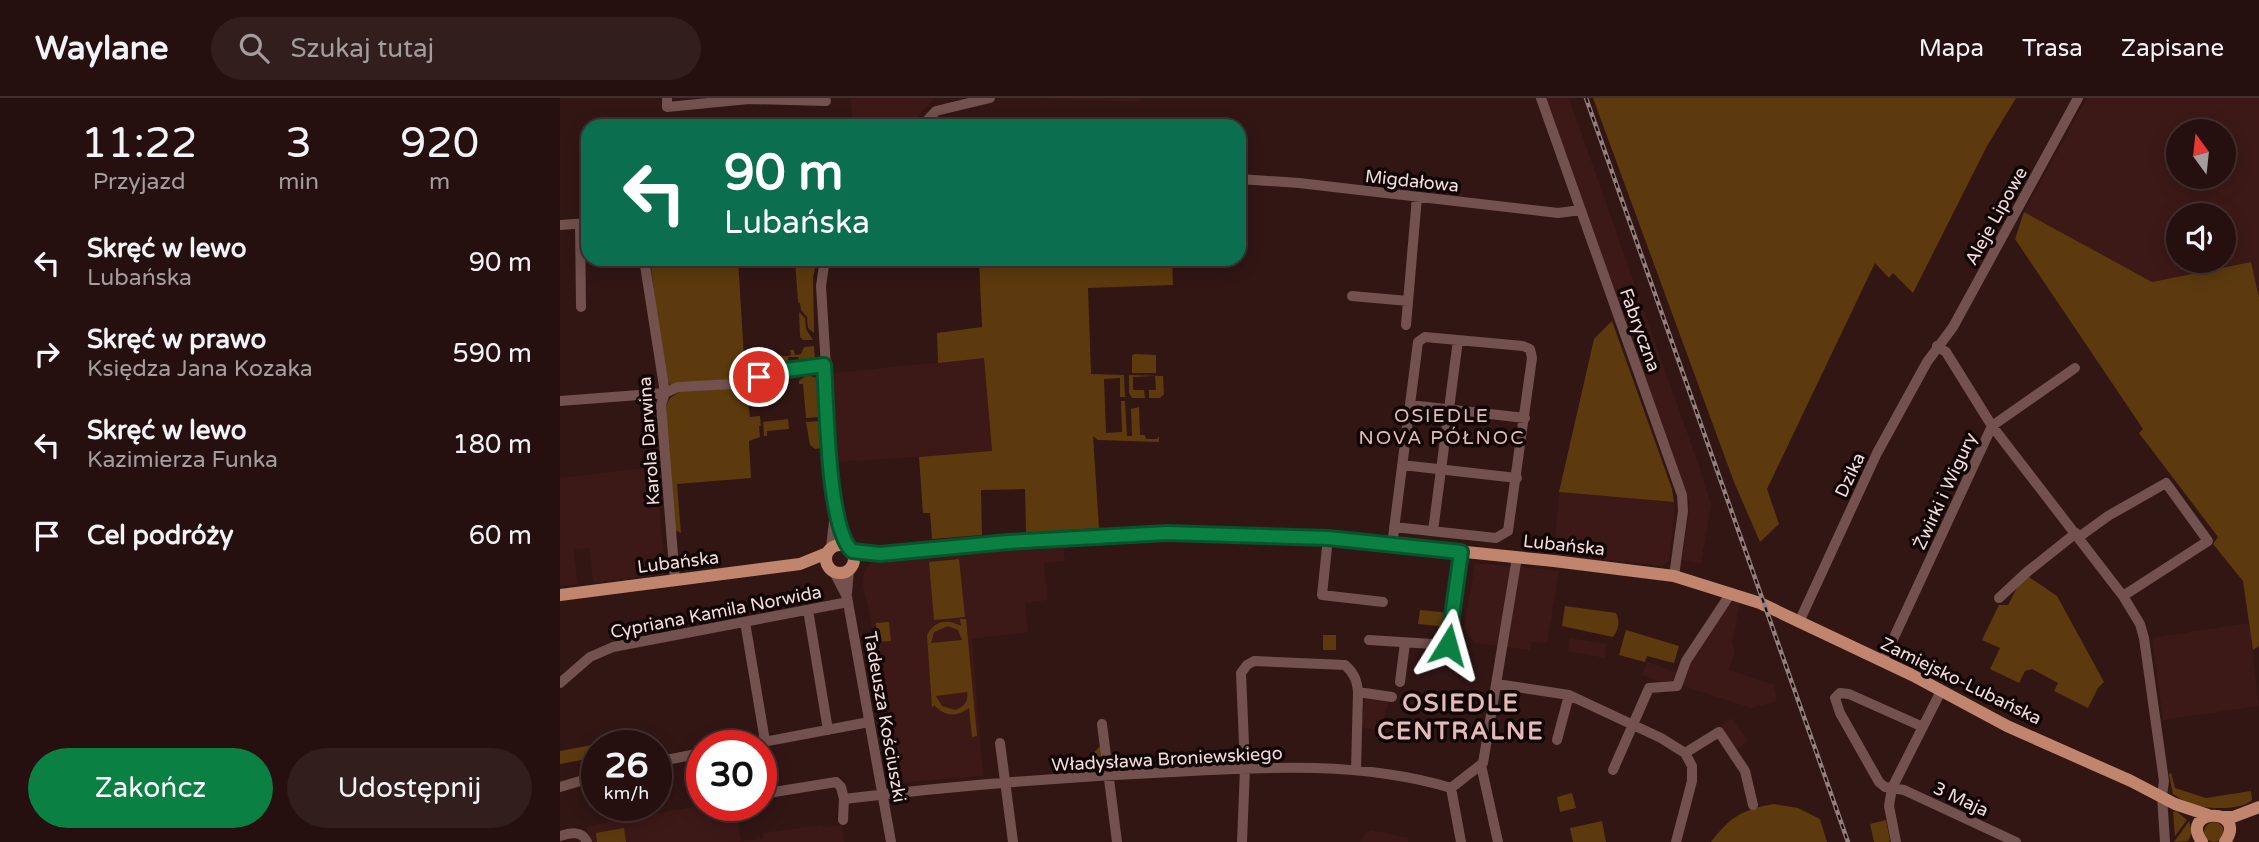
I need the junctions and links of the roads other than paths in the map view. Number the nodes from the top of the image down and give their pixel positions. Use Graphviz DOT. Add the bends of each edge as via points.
graph roads {
  1 [pos="667,98"];
  2 [pos="990,98"];
  3 [pos="1541,98"];
  4 [pos="2078,98"];
  5 [pos="827,101"];
  6 [pos="929,119"];
  7 [pos="1246,179"];
  8 [pos="1417,197"];
  9 [pos="1581,210"];
  10 [pos="581,223"];
  11 [pos="560,225"];
  12 [pos="582,266"];
  13 [pos="645,266"];
  14 [pos="824,266"];
  15 [pos="1352,296"];
  16 [pos="1408,301"];
  17 [pos="581,307"];
  18 [pos="1406,325"];
  19 [pos="1458,340"];
  20 [pos="1937,346"];
  21 [pos="824,365"];
  22 [pos="2075,368"];
  23 [pos="665,393"];
  24 [pos="560,401"];
  25 [pos="1410,405"];
  26 [pos="1449,409"];
  27 [pos="1524,418"];
  28 [pos="1992,426"];
  29 [pos="1402,465"];
  30 [pos="1441,470"];
  31 [pos="1517,478"];
  32 [pos="835,513"];
  33 [pos="1394,527"];
  34 [pos="1433,531"];
  35 [pos="2077,535"];
  36 [pos="1328,538"];
  37 [pos="1392,545"];
  38 [pos="849,548"];
  39 [pos="829,550"];
  40 [pos="1461,552"];
  41 [pos="880,554"];
  42 [pos="1517,558"];
  43 [pos="800,564"];
  44 [pos="851,567"];
  45 [pos="831,569"];
  46 [pos="1674,576"];
  47 [pos="675,580"];
  48 [pos="1731,593"];
  49 [pos="560,595"];
  50 [pos="2123,596"];
  51 [pos="1999,598"];
  52 [pos="847,600"];
  53 [pos="1383,602"];
  54 [pos="808,611"];
  55 [pos="745,622"];
  56 [pos="1799,622"];
  57 [pos="1369,640"];
  58 [pos="1405,643"];
  59 [pos="1883,661"];
  60 [pos="1400,682"];
  61 [pos="560,683"];
  62 [pos="1497,684"];
  63 [pos="1941,691"];
  64 [pos="1358,692"];
  65 [pos="1569,695"];
  66 [pos="1392,696"];
  67 [pos="869,722"];
  68 [pos="1102,724"];
  69 [pos="1633,725"];
  70 [pos="1923,727"];
  71 [pos="763,730"];
  72 [pos="828,730"];
  73 [pos="777,739"];
  74 [pos="1557,740"];
  75 [pos="999,743"];
  76 [pos="1685,753"];
  77 [pos="1481,765"];
  78 [pos="1245,768"];
  79 [pos="1613,769"];
  80 [pos="1356,770"];
  81 [pos="1109,775"];
  82 [pos="581,781"];
  83 [pos="1004,784"];
  84 [pos="560,787"];
  85 [pos="1451,788"];
  86 [pos="1892,788"];
  87 [pos="777,792"];
  88 [pos="883,794"];
  89 [pos="2162,796"];
  90 [pos="844,799"];
  91 [pos="2175,804"];
  92 [pos="1753,805"];
  93 [pos="2256,808"];
  94 [pos="2208,815"];
  95 [pos="2223,817"];
  96 [pos="843,820"];
  97 [pos="560,836"];
  98 [pos="2227,836"];
  99 [pos="2197,837"];
  100 [pos="587,842"];
  101 [pos="891,842"];
  102 [pos="1013,842"];
  103 [pos="1117,842"];
  104 [pos="1242,842"];
  105 [pos="1461,842"];
  106 [pos="1498,842"];
  107 [pos="1676,842"];
  108 [pos="1896,842"];
  109 [pos="2016,842"];
  110 [pos="2165,842"];
  1 -- 5 [label="street" via="667,107 749,99"];
  2 -- 6 [label="street" via="936,111"];
  3 -- 9 [label="street, Fabryczna"];
  4 -- 20 [label="street, Aleje Lipowe" via="1953,327"];
  7 -- 8 [label="street, Migdałowa"];
  8 -- 9 [label="street, Migdałowa" via="1558,213"];
  8 -- 16 [label="street"];
  9 -- 46 [label="street, Fabryczna" via="1682,495"];
  10 -- 11 [label="street"];
  12 -- 17 [label="street"];
  13 -- 23 [label="street, Karola Darwina"];
  14 -- 21 [label="street"];
  15 -- 16 [label="street"];
  16 -- 18 [label="street"];
  19 -- 25 [label="street" via="1420,340"];
  19 -- 26 [label="street"];
  19 -- 27 [label="street" via="1530,349"];
  20 -- 28 [label="street" via="1946,352"];
  20 -- 56 [label="street, Dzika" via="1877,453"];
  21 -- 23 [label="street" via="732,384 678,387"];
  21 -- 32 [label="street"];
  22 -- 28 [label="street, Żwirki i Wigury"];
  23 -- 24 [label="street"];
  23 -- 47 [label="street, Karola Darwina" via="661,405"];
  25 -- 26 [label="street"];
  25 -- 29 [label="street"];
  26 -- 27 [label="street"];
  26 -- 30 [label="street"];
  27 -- 31 [label="street"];
  28 -- 35 [label="street"];
  28 -- 59 [label="street, Żwirki i Wigury"];
  29 -- 30 [label="street"];
  29 -- 33 [label="street"];
  30 -- 31 [label="street"];
  30 -- 34 [label="street"];
  31 -- 34 [label="street" via="1510,527 1504,535"];
  32 -- 38 [label="street"];
  32 -- 39 [label="street"];
  33 -- 34 [label="street"];
  33 -- 37 [label="street"];
  35 -- 50 [label="street"];
  35 -- 50 [label="street" via="2166,483 2208,541"];
  35 -- 51 [label="street"];
  36 -- 37 [label="main road, Lubańska"];
  36 -- 41 [label="main road, Lubańska" via="1148,533"];
  36 -- 53 [label="street" via="1322,595"];
  37 -- 40 [label="main road, Lubańska"];
  38 -- 39 [label="main road" via="840,544"];
  38 -- 41 [label="main road, Lubańska"];
  38 -- 44 [label="main road" via="855,559"];
  39 -- 43 [label="main road, Lubańska"];
  39 -- 45 [label="main road" via="826,559"];
  40 -- 42 [label="main road, Lubańska"];
  40 -- 58 [label="street" via="1448,645"];
  41 -- 44 [label="main road, Lubańska"];
  42 -- 46 [label="main road, Lubańska"];
  42 -- 62 [label="street"];
  43 -- 45 [label="main road, Lubańska"];
  43 -- 47 [label="main road, Lubańska"];
  44 -- 45 [label="main road" via="842,573"];
  44 -- 52 [label="street, Tadeusza Kościuszki"];
  45 -- 52 [label="street, Tadeusza Kościuszki"];
  46 -- 48 [label="main road, Lubańska"];
  47 -- 49 [label="main road, Lubańska"];
  48 -- 56 [label="main road, Zamiejsko-Lubańska"];
  48 -- 69 [label="street" via="1686,661 1677,686 1648,688"];
  50 -- 89 [label="street" via="2144,638 2164,781"];
  52 -- 54 [label="street, Cypriana Kamila Norwida"];
  52 -- 67 [label="street, Tadeusza Kościuszki"];
  54 -- 55 [label="street, Cypriana Kamila Norwida"];
  54 -- 72 [label="street"];
  55 -- 61 [label="street, Cypriana Kamila Norwida" via="607,649"];
  55 -- 71 [label="street"];
  56 -- 59 [label="main road, Zamiejsko-Lubańska"];
  57 -- 58 [label="street"];
  58 -- 60 [label="street"];
  59 -- 63 [label="main road, Zamiejsko-Lubańska"];
  62 -- 65 [label="street"];
  62 -- 77 [label="street"];
  63 -- 70 [label="street"];
  63 -- 89 [label="main road, Zamiejsko-Lubańska"];
  64 -- 66 [label="street"];
  64 -- 78 [label="street" via="1354,674 1345,665 1254,661 1247,665 1241,673"];
  64 -- 80 [label="street"];
  65 -- 69 [label="street"];
  65 -- 74 [label="street"];
  67 -- 72 [label="street"];
  67 -- 88 [label="street, Tadeusza Kościuszki"];
  68 -- 81 [label="street"];
  69 -- 76 [label="street"];
  69 -- 79 [label="street"];
  70 -- 86 [label="street"];
  70 -- 86 [label="street" via="1849,694 1835,698 1879,782"];
  72 -- 73 [label="street"];
  75 -- 83 [label="street"];
  76 -- 92 [label="street" via="1719,732 1745,771"];
  76 -- 107 [label="street" via="1692,766 1692,781"];
  77 -- 85 [label="street"];
  77 -- 106 [label="street"];
  78 -- 80 [label="street, Władysława Broniewskiego"];
  78 -- 81 [label="street, Władysława Broniewskiego"];
  78 -- 104 [label="street"];
  80 -- 85 [label="street, Władysława Broniewskiego"];
  81 -- 83 [label="street, Władysława Broniewskiego"];
  81 -- 103 [label="street"];
  82 -- 84 [label="street"];
  83 -- 88 [label="street, Władysława Broniewskiego"];
  83 -- 102 [label="street"];
  85 -- 105 [label="street"];
  86 -- 108 [label="street" via="1889,806"];
  86 -- 109 [label="street, 3 Maja"];
  87 -- 90 [label="street" via="836,782"];
  88 -- 90 [label="street, Władysława Broniewskiego"];
  88 -- 101 [label="street, Tadeusza Kościuszki"];
  89 -- 91 [label="main road, Zamiejsko-Lubańska"];
  89 -- 110 [label="street"];
  90 -- 96 [label="street"];
  91 -- 94 [label="main road, Zamiejsko-Lubańska"];
  91 -- 99 [label="main road, Zamiejsko-Lubańska"];
  93 -- 95 [label="main road"];
  93 -- 98 [label="main road"];
  94 -- 95 [label="main road, Zamiejsko-Lubańska"];
  94 -- 99 [label="main road" via="2201,820"];
  95 -- 98 [label="main road"];
  97 -- 100 [label="street" via="577,833"];
}
